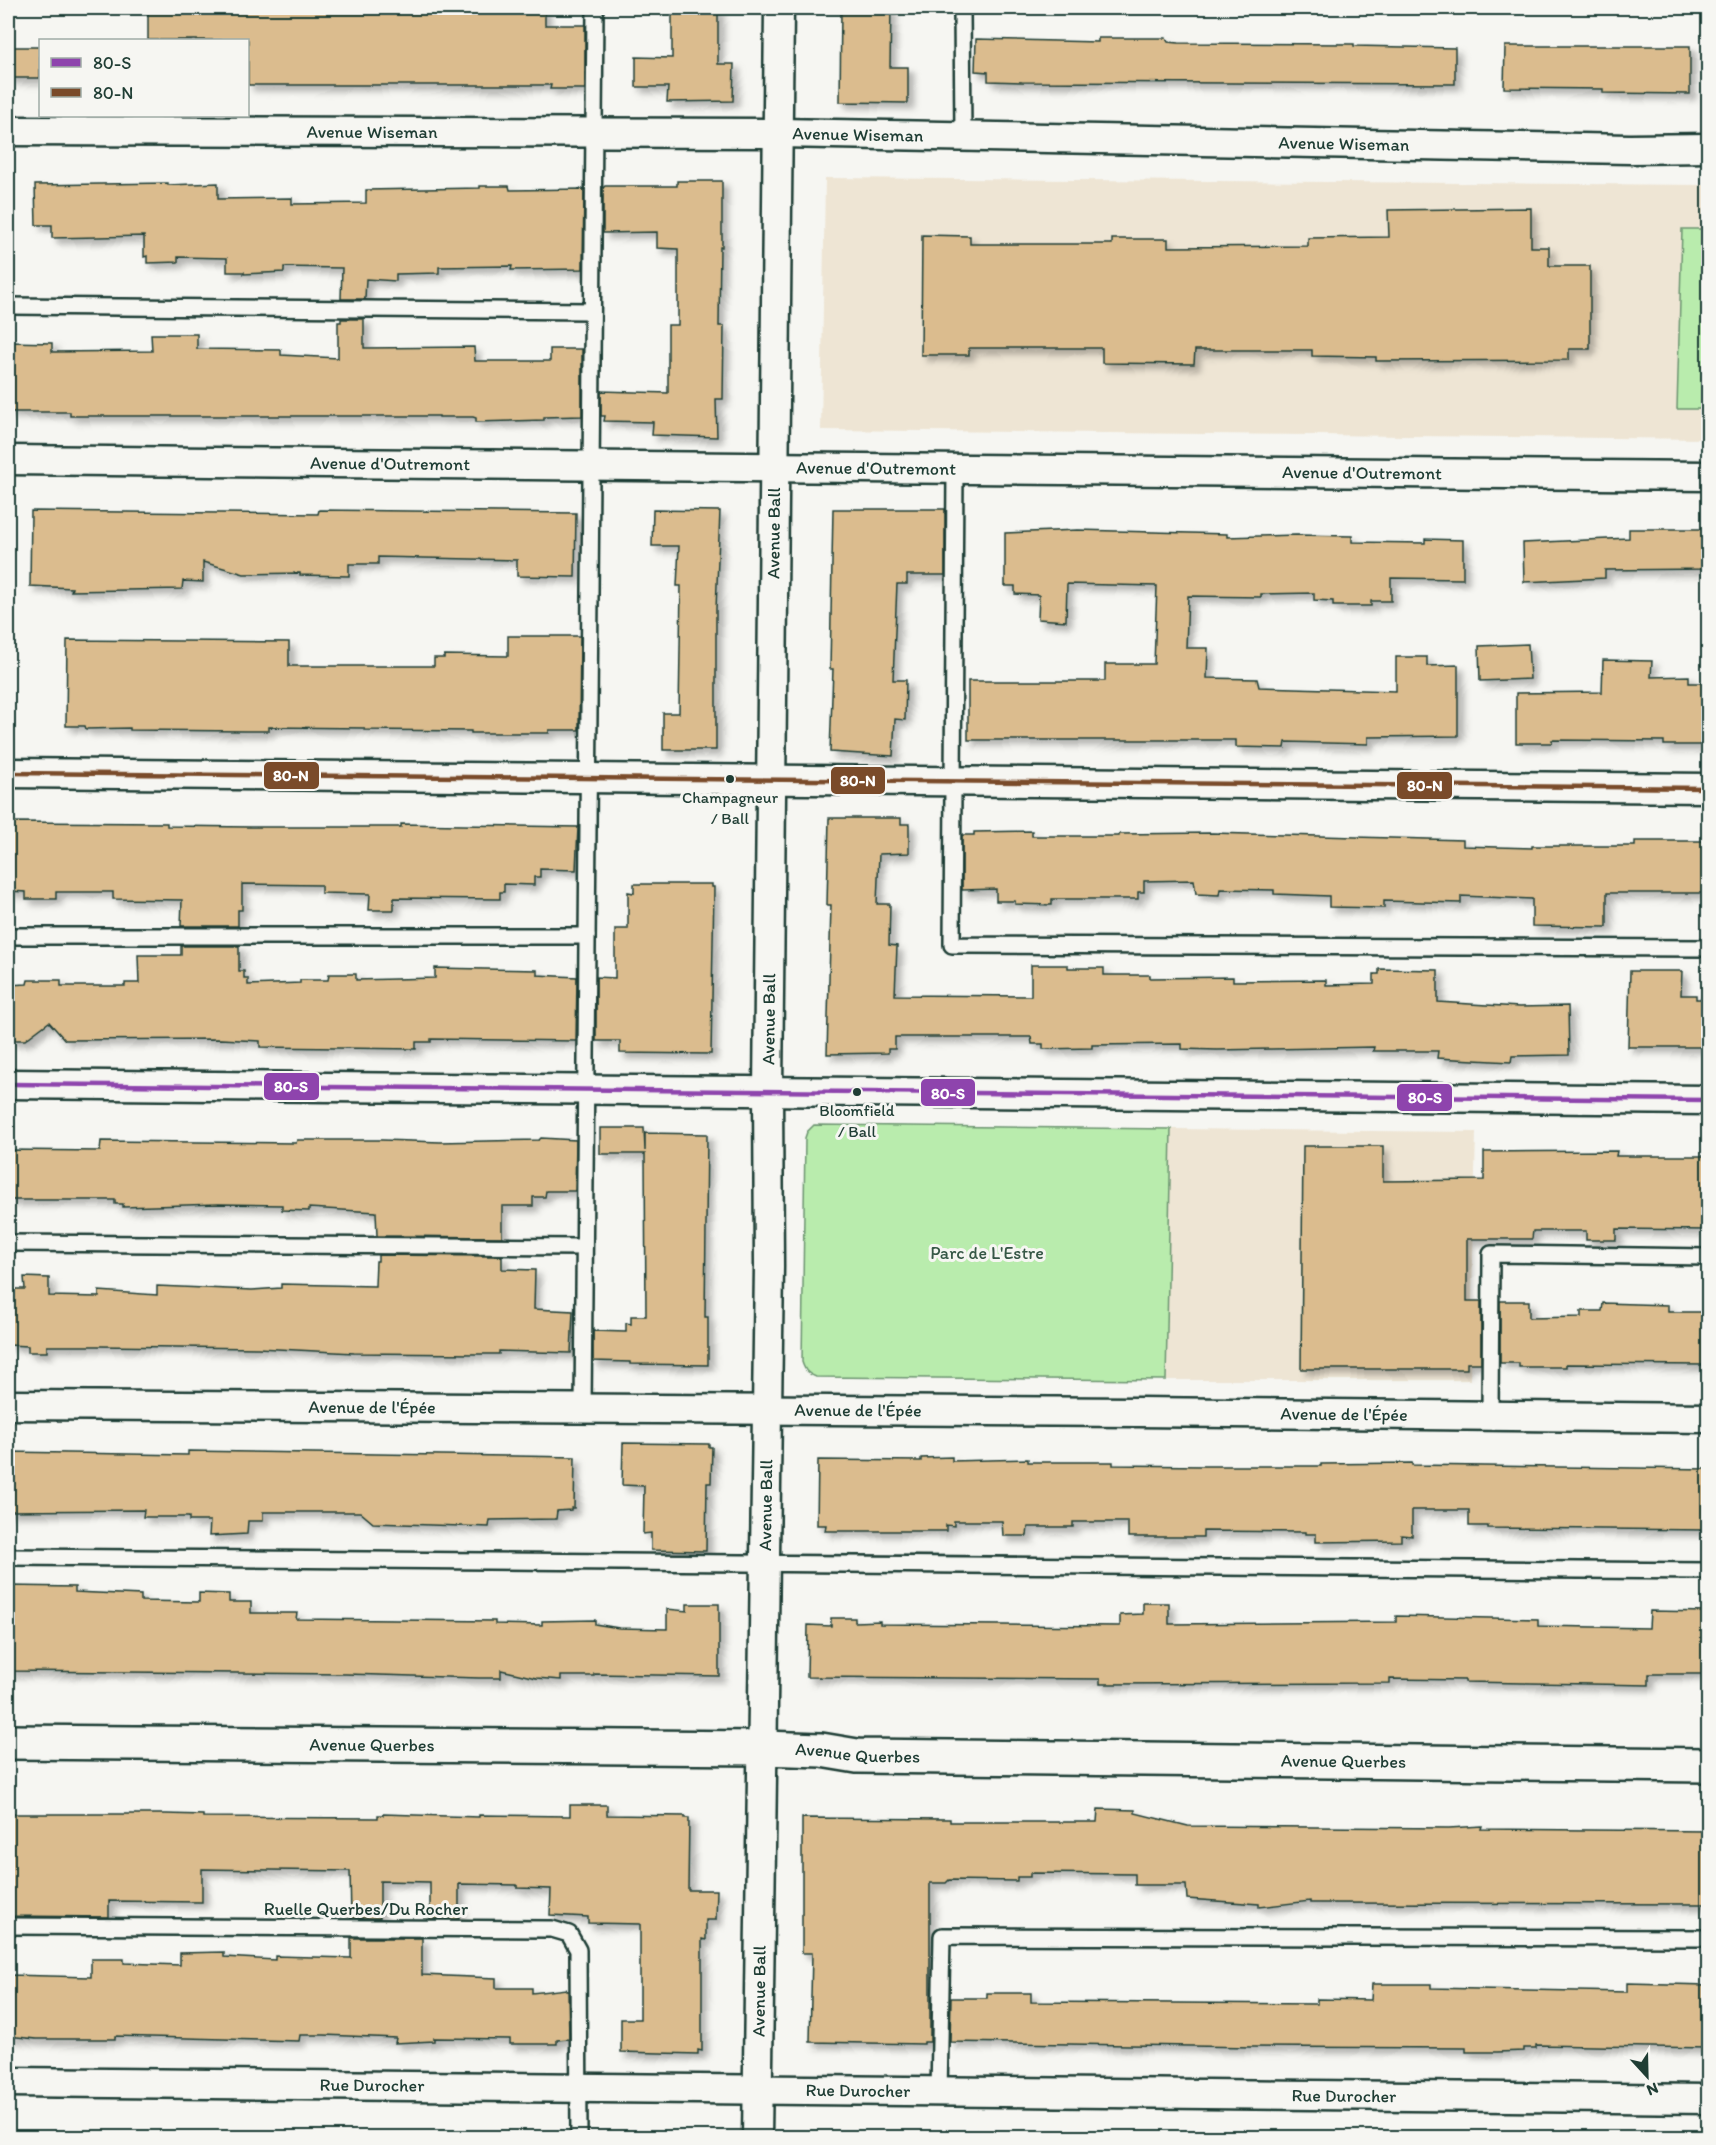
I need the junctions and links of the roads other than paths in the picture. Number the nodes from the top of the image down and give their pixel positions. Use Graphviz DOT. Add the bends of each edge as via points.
graph roads {
  1 [pos="595,8"];
  2 [pos="779,8"];
  3 [pos="962,8"];
  4 [pos="8,130"];
  5 [pos="594,133"];
  6 [pos="779,134"];
  7 [pos="963,137"];
  8 [pos="1708,148"];
  9 [pos="8,306"];
  10 [pos="592,311"];
  11 [pos="8,460"];
  12 [pos="591,466"];
  13 [pos="774,467"];
  14 [pos="955,469"];
  15 [pos="1708,476"];
  16 [pos="8,773"];
  17 [pos="588,777"];
  18 [pos="772,780"];
  19 [pos="953,782"];
  20 [pos="1708,788"];
  21 [pos="8,936"];
  22 [pos="587,936"];
  23 [pos="1708,948"];
  24 [pos="8,1084"];
  25 [pos="586,1090"];
  26 [pos="768,1091"];
  27 [pos="1708,1100"];
  28 [pos="8,1243"];
  29 [pos="584,1247"];
  30 [pos="1708,1257"];
  31 [pos="8,1405"];
  32 [pos="583,1409"];
  33 [pos="766,1410"];
  34 [pos="1490,1415"];
  35 [pos="1708,1418"];
  36 [pos="8,1557"];
  37 [pos="764,1564"];
  38 [pos="1708,1571"];
  39 [pos="8,1742"];
  40 [pos="763,1748"];
  41 [pos="1708,1765"];
  42 [pos="8,1926"];
  43 [pos="1708,1938"];
  44 [pos="8,2082"];
  45 [pos="579,2086"];
  46 [pos="758,2091"];
  47 [pos="939,2093"];
  48 [pos="1708,2100"];
  49 [pos="579,2138"];
  50 [pos="757,2138"];
  1 -- 5 [label="lane"];
  2 -- 6 [label="street, Avenue Ball"];
  3 -- 7 [label="lane"];
  4 -- 5 [label="street, Avenue Wiseman"];
  5 -- 6 [label="street, Avenue Wiseman"];
  5 -- 10 [label="lane"];
  6 -- 7 [label="street, Avenue Wiseman"];
  6 -- 13 [label="street, Avenue Ball"];
  7 -- 8 [label="street, Avenue Wiseman"];
  9 -- 10 [label="lane"];
  10 -- 12 [label="lane"];
  11 -- 12 [label="street, Avenue d'Outremont"];
  12 -- 13 [label="street, Avenue d'Outremont"];
  12 -- 17 [label="lane"];
  13 -- 14 [label="street, Avenue d'Outremont"];
  13 -- 18 [label="street, Avenue Ball"];
  14 -- 15 [label="street, Avenue d'Outremont"];
  14 -- 19 [label="lane"];
  16 -- 17 [label="street"];
  17 -- 18 [label="street"];
  17 -- 22 [label="lane"];
  18 -- 19 [label="street"];
  18 -- 26 [label="street, Avenue Ball"];
  19 -- 20 [label="street"];
  19 -- 23 [label="lane" via="952,945"];
  21 -- 22 [label="lane"];
  22 -- 25 [label="lane"];
  24 -- 25 [label="street"];
  25 -- 26 [label="street"];
  25 -- 29 [label="lane"];
  26 -- 27 [label="street"];
  26 -- 33 [label="street, Avenue Ball"];
  28 -- 29 [label="lane"];
  29 -- 32 [label="lane"];
  30 -- 34 [label="lane" via="1491,1254"];
  31 -- 32 [label="street, Avenue de l'Épée"];
  32 -- 33 [label="street, Avenue de l'Épée"];
  33 -- 34 [label="street, Avenue de l'Épée"];
  33 -- 37 [label="street, Avenue Ball"];
  34 -- 35 [label="street, Avenue de l'Épée"];
  36 -- 37 [label="lane"];
  37 -- 38 [label="lane"];
  37 -- 40 [label="street, Avenue Ball"];
  39 -- 40 [label="street, Avenue Querbes"];
  40 -- 41 [label="street, Avenue Querbes" via="857,1756"];
  40 -- 46 [label="street, Avenue Ball"];
  42 -- 45 [label="lane, Ruelle Querbes/Du Rocher" via="552,1929 568,1934 578,1950"];
  43 -- 47 [label="lane" via="942,1936"];
  44 -- 45 [label="street, Rue Durocher"];
  45 -- 46 [label="street, Rue Durocher"];
  45 -- 49 [label="lane, Ruelle Querbes/Du Rocher"];
  46 -- 47 [label="street, Rue Durocher"];
  46 -- 50 [label="street, Avenue Ball"];
  47 -- 48 [label="street, Rue Durocher"];
}
